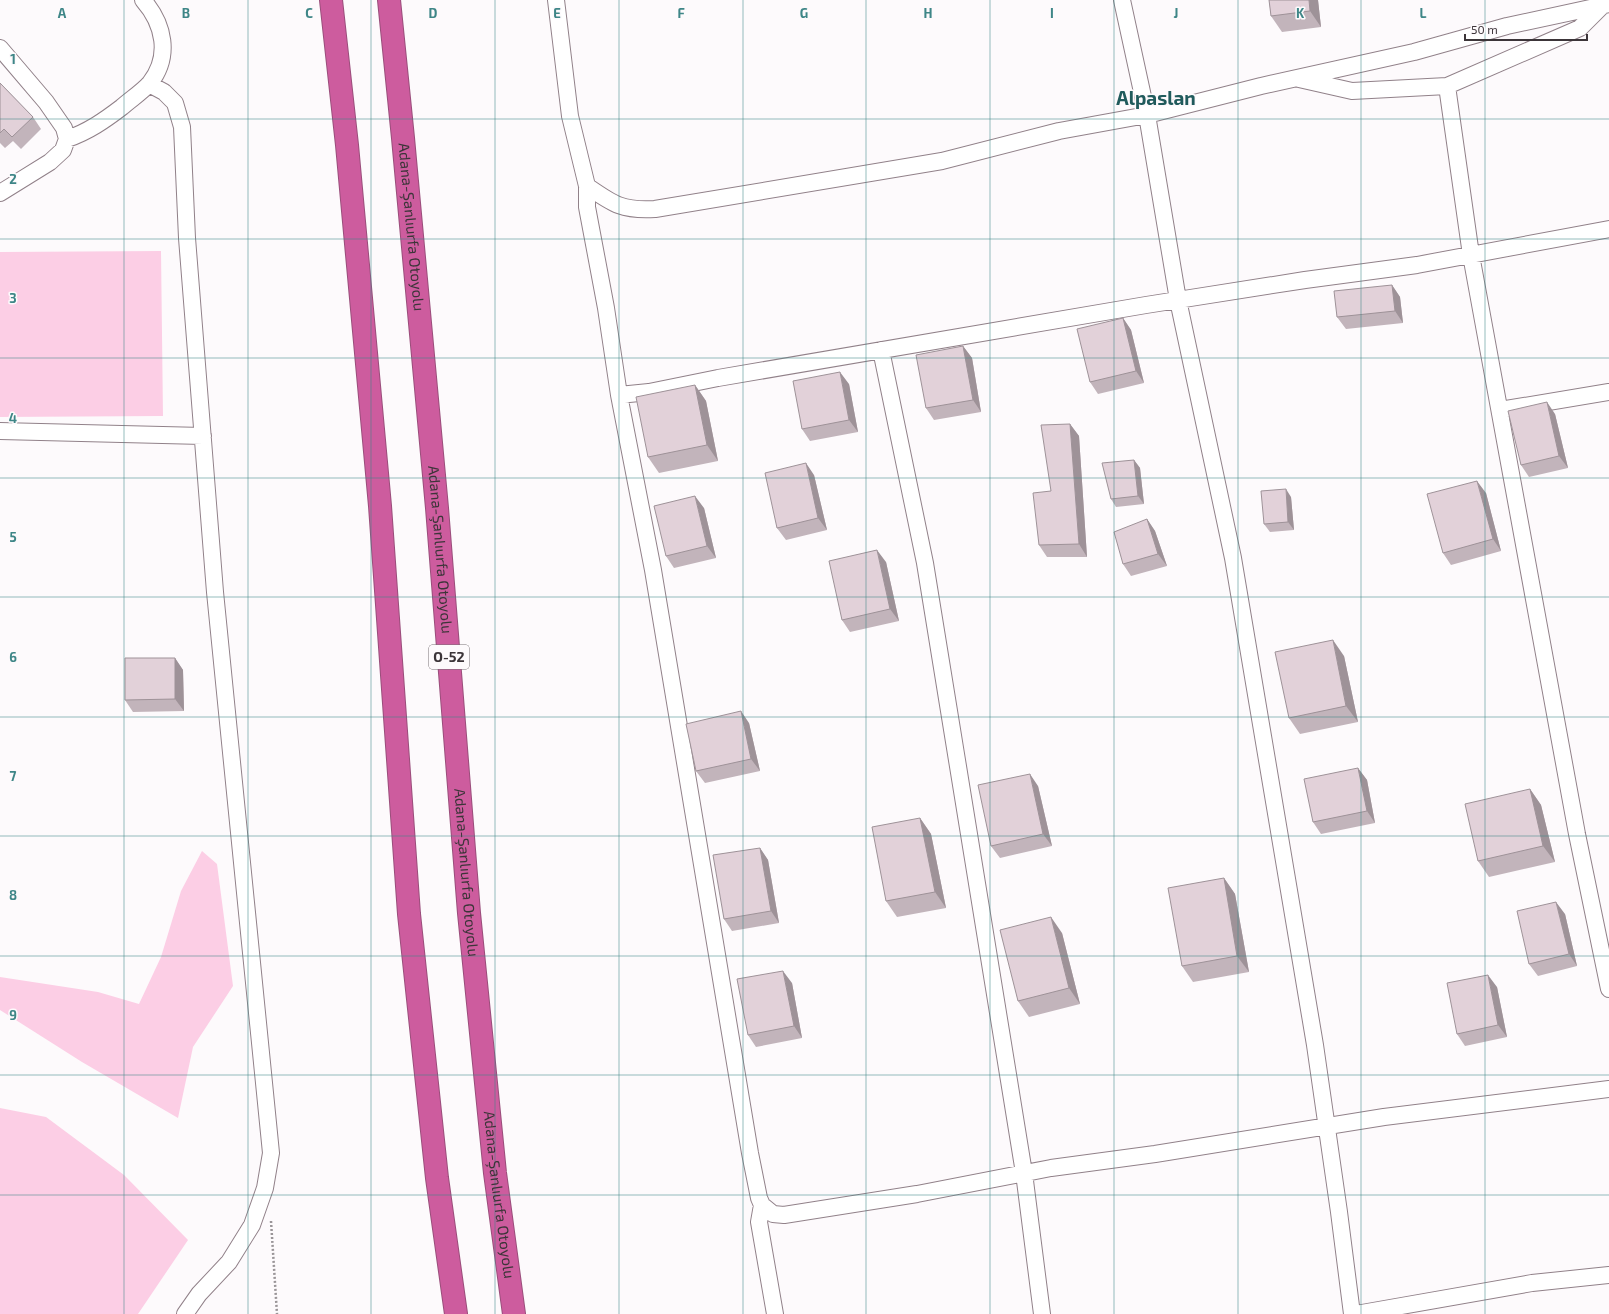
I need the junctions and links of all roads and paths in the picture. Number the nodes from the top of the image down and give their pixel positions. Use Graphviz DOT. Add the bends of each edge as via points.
graph roads {
  1 [pos="143,0"];
  2 [pos="331,0"];
  3 [pos="389,0"];
  4 [pos="556,0"];
  5 [pos="1122,0"];
  6 [pos="1606,4"];
  7 [pos="0,48"];
  8 [pos="1296,78"];
  9 [pos="149,84"];
  10 [pos="1447,86"];
  11 [pos="1147,115"];
  12 [pos="67,139"];
  13 [pos="587,186"];
  14 [pos="0,193"];
  15 [pos="1609,229"];
  16 [pos="1471,254"];
  17 [pos="1178,300"];
  18 [pos="881,350"];
  19 [pos="1609,392"];
  20 [pos="619,395"];
  21 [pos="1500,410"];
  22 [pos="0,431"];
  23 [pos="203,436"];
  24 [pos="1609,989"];
  25 [pos="1609,1089"];
  26 [pos="1327,1127"];
  27 [pos="1024,1173"];
  28 [pos="762,1205"];
  29 [pos="271,1218"];
  30 [pos="1609,1275"];
  31 [pos="185,1314"];
  32 [pos="277,1314"];
  33 [pos="456,1314"];
  34 [pos="514,1314"];
  35 [pos="774,1314"];
  36 [pos="1042,1314"];
  37 [pos="1352,1314"];
  38 [pos="1356,1314"];
  1 -- 9 [label="street" via="157,19 163,42 160,65"];
  2 -- 33 [label="highway" via="380,506 409,914 437,1178"];
  3 -- 34 [label="highway, Adana-Şanlıurfa Otoyolu / O-52" via="438,516 469,913 495,1173"];
  4 -- 13 [label="street" via="570,116"];
  5 -- 11 [label="street"];
  6 -- 8 [label="street" via="1507,26 1414,52"];
  6 -- 10 [label="street" via="1580,28"];
  7 -- 12 [label="street" via="46,102 64,128"];
  8 -- 10 [label="street" via="1352,91"];
  8 -- 11 [label="street"];
  9 -- 12 [label="street" via="104,121"];
  9 -- 23 [label="street" via="164,92 175,103 182,127"];
  10 -- 16 [label="street"];
  11 -- 13 [label="street" via="1059,131 942,161 655,209 619,207"];
  11 -- 17 [label="street"];
  12 -- 14 [label="street" via="63,150 50,162"];
  13 -- 20 [label="street" via="587,207"];
  15 -- 16 [label="street"];
  16 -- 17 [label="street" via="1417,266"];
  16 -- 21 [label="street"];
  17 -- 18 [label="street"];
  17 -- 26 [label="street" via="1233,558"];
  18 -- 20 [label="street" via="649,392"];
  18 -- 27 [label="street" via="925,563"];
  19 -- 21 [label="street"];
  20 -- 28 [label="street" via="653,570 750,1153"];
  21 -- 24 [label="street" via="1577,834"];
  22 -- 23 [label="street"];
  23 -- 31 [label="street" via="220,654 271,1153 265,1188 252,1225 229,1262 199,1294"];
  25 -- 26 [label="street" via="1460,1107"];
  26 -- 27 [label="street"];
  26 -- 37 [label="street"];
  27 -- 28 [label="street" via="917,1194 784,1215 773,1214"];
  27 -- 36 [label="street"];
  28 -- 35 [label="street" via="759,1228"];
  29 -- 32 [label="path"];
  30 -- 38 [label="street" via="1532,1283"];
}
